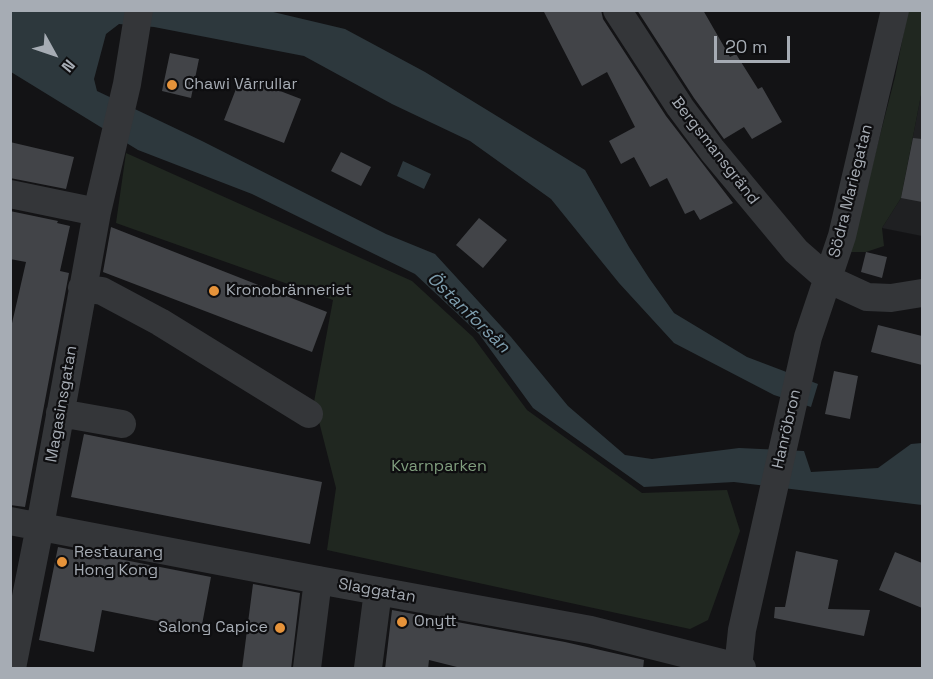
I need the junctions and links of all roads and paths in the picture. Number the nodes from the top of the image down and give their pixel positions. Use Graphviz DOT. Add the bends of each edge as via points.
graph roads {
  1 [pos="617,10"];
  2 [pos="895,10"];
  3 [pos="138,22"];
  4 [pos="10,194"];
  5 [pos="97,212"];
  6 [pos="828,279"];
  7 [pos="82,288"];
  8 [pos="922,293"];
  9 [pos="801,369"];
  10 [pos="60,413"];
  11 [pos="309,414"];
  12 [pos="122,424"];
  13 [pos="10,521"];
  14 [pos="40,526"];
  15 [pos="325,581"];
  16 [pos="378,591"];
  17 [pos="739,668"];
  18 [pos="12,669"];
  19 [pos="307,669"];
  20 [pos="368,669"];
  1 -- 6 [label="street, Bergsmansgränd" via="712,150 796,251"];
  2 -- 6 [label="street, Södra Mariegatan" via="847,217"];
  3 -- 5 [label="street, Magasinsgatan"];
  4 -- 5 [label="street"];
  5 -- 7 [label="street, Magasinsgatan"];
  6 -- 8 [label="street, Bergsmansgränd" via="867,297"];
  6 -- 9 [label="street, Södra Mariegatan"];
  7 -- 10 [label="street, Magasinsgatan"];
  7 -- 11 [label="street" via="102,291 160,322"];
  9 -- 17 [label="street, Hanröbron" via="742,630"];
  10 -- 12 [label="street"];
  10 -- 14 [label="street, Magasinsgatan"];
  13 -- 14 [label="street, Slaggatan"];
  14 -- 15 [label="street, Slaggatan"];
  14 -- 18 [label="street, Magasinsgatan"];
  15 -- 16 [label="street, Slaggatan"];
  15 -- 19 [label="street"];
  16 -- 17 [label="street, Slaggatan" via="591,630"];
  16 -- 20 [label="street"];
}
